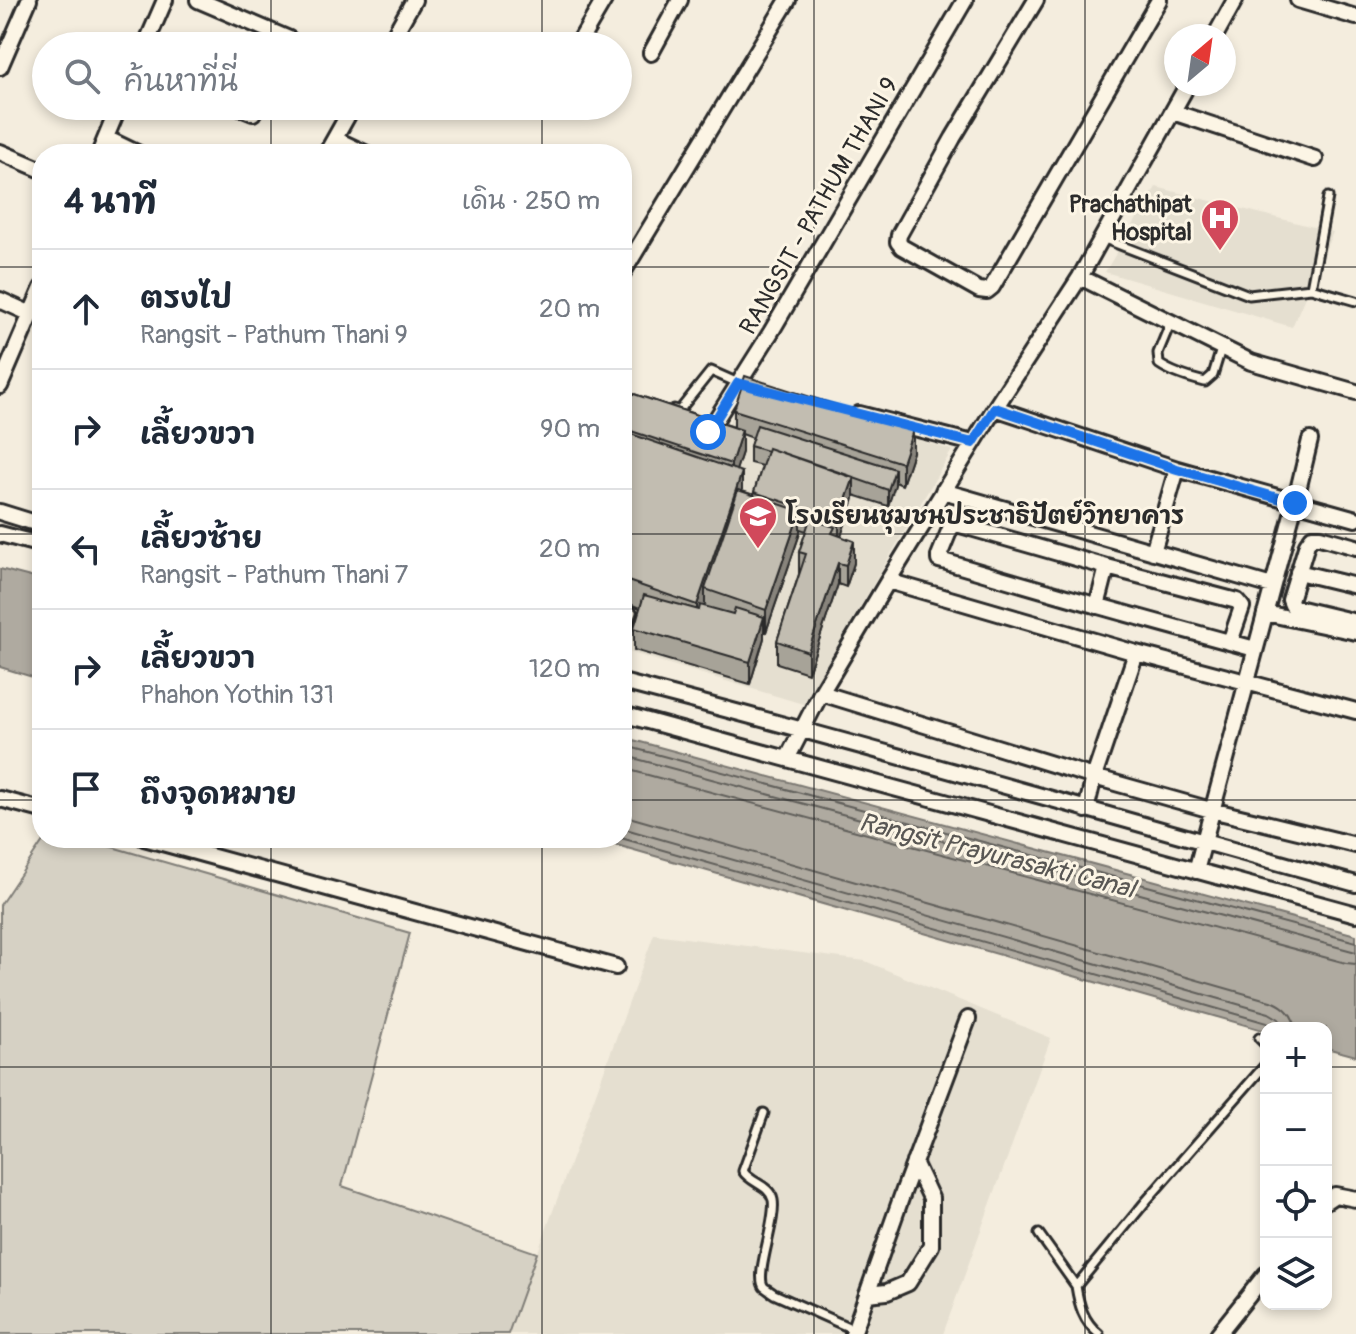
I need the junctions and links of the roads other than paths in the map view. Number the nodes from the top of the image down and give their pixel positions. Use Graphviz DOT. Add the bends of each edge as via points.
graph roads {
  1 [pos="29,0"];
  2 [pos="165,0"];
  3 [pos="198,0"];
  4 [pos="414,0"];
  5 [pos="604,0"];
  6 [pos="680,0"];
  7 [pos="965,0"];
  8 [pos="1036,0"];
  9 [pos="1159,0"];
  10 [pos="1235,0"];
  11 [pos="1298,0"];
  12 [pos="786,1"];
  13 [pos="1356,17"];
  14 [pos="1222,24"];
  15 [pos="151,32"];
  16 [pos="273,32"];
  17 [pos="396,32"];
  18 [pos="585,32"];
  19 [pos="651,53"];
  20 [pos="0,67"];
  21 [pos="1182,96"];
  22 [pos="1173,112"];
  23 [pos="113,120"];
  24 [pos="345,120"];
  25 [pos="106,138"];
  26 [pos="335,139"];
  27 [pos="103,144"];
  28 [pos="118,144"];
  29 [pos="332,144"];
  30 [pos="346,144"];
  31 [pos="0,152"];
  32 [pos="1315,159"];
  33 [pos="32,166"];
  34 [pos="1328,197"];
  35 [pos="1102,238"];
  36 [pos="632,257"];
  37 [pos="1080,277"];
  38 [pos="1311,288"];
  39 [pos="0,300"];
  40 [pos="1356,301"];
  41 [pos="31,314"];
  42 [pos="1170,324"];
  43 [pos="1221,349"];
  44 [pos="746,385"];
  45 [pos="0,386"];
  46 [pos="1356,392"];
  47 [pos="665,406"];
  48 [pos="995,408"];
  49 [pos="841,409"];
  50 [pos="708,432"];
  51 [pos="1310,440"];
  52 [pos="973,443"];
  53 [pos="1177,469"];
  54 [pos="943,491"];
  55 [pos="1295,503"];
  56 [pos="0,512"];
  57 [pos="1356,519"];
  58 [pos="32,522"];
  59 [pos="0,534"];
  60 [pos="32,542"];
  61 [pos="1356,547"];
  62 [pos="1153,552"];
  63 [pos="1107,567"];
  64 [pos="1298,572"];
  65 [pos="888,581"];
  66 [pos="1272,586"];
  67 [pos="1356,586"];
  68 [pos="1097,606"];
  69 [pos="1265,613"];
  70 [pos="1356,622"];
  71 [pos="1356,632"];
  72 [pos="1230,642"];
  73 [pos="1255,649"];
  74 [pos="1136,653"];
  75 [pos="1247,681"];
  76 [pos="632,685"];
  77 [pos="821,693"];
  78 [pos="1356,711"];
  79 [pos="632,717"];
  80 [pos="802,728"];
  81 [pos="787,759"];
  82 [pos="1094,777"];
  83 [pos="0,799"];
  84 [pos="32,807"];
  85 [pos="1086,810"];
  86 [pos="1211,810"];
  87 [pos="1202,842"];
  88 [pos="1356,845"];
  89 [pos="181,848"];
  90 [pos="1196,871"];
  91 [pos="1356,884"];
  92 [pos="1356,913"];
  93 [pos="616,967"];
  94 [pos="968,1019"];
  95 [pos="1260,1071"];
  96 [pos="764,1113"];
  97 [pos="914,1162"];
  98 [pos="1332,1197"];
  99 [pos="1356,1199"];
  100 [pos="1039,1234"];
  101 [pos="1260,1282"];
  102 [pos="1076,1286"];
  103 [pos="867,1294"];
  104 [pos="854,1332"];
  105 [pos="1099,1334"];
  106 [pos="1218,1334"];
  1 -- 20 [label="street"];
  2 -- 15 [label="street"];
  3 -- 16 [label="street"];
  4 -- 17 [label="street"];
  5 -- 18 [label="street"];
  6 -- 19 [label="street"];
  7 -- 44 [label="street, RANGSIT - PATHUM THANI 9" via="771,332"];
  8 -- 9 [label="street" via="899,235 902,247 979,290 992,287"];
  10 -- 14 [label="street"];
  11 -- 13 [label="street"];
  12 -- 36 [label="street"];
  21 -- 22 [label="street"];
  22 -- 32 [label="street"];
  22 -- 35 [label="street"];
  23 -- 25 [label="street"];
  24 -- 26 [label="street"];
  25 -- 27 [label="street"];
  25 -- 28 [label="street"];
  26 -- 29 [label="street"];
  26 -- 30 [label="street"];
  31 -- 33 [label="street"];
  34 -- 38 [label="lane"];
  35 -- 37 [label="street"];
  35 -- 38 [label="lane" via="1249,295"];
  37 -- 42 [label="street"];
  37 -- 48 [label="street"];
  38 -- 40 [label="lane"];
  39 -- 41 [label="street"];
  41 -- 45 [label="street"];
  42 -- 43 [label="street"];
  42 -- 43 [label="lane" via="1158,353 1159,364 1166,369 1205,382 1213,375"];
  43 -- 46 [label="street"];
  44 -- 47 [label="lane" via="711,371 679,411"];
  44 -- 50 [label="street, RANGSIT - PATHUM THANI 9"];
  48 -- 52 [label="street"];
  48 -- 53 [label="street"];
  49 -- 52 [label="street"];
  51 -- 55 [label="street"];
  52 -- 54 [label="street"];
  53 -- 55 [label="street"];
  53 -- 62 [label="street"];
  54 -- 62 [label="street"];
  54 -- 65 [label="street"];
  55 -- 57 [label="street"];
  55 -- 66 [label="street"];
  56 -- 58 [label="street"];
  59 -- 60 [label="street"];
  61 -- 64 [label="street" via="1312,537"];
  62 -- 66 [label="street"];
  63 -- 68 [label="street"];
  63 -- 68 [label="street" via="954,525 939,556"];
  63 -- 72 [label="street" via="1237,601 1242,607"];
  64 -- 67 [label="street"];
  64 -- 70 [label="street" via="1292,605"];
  65 -- 74 [label="street"];
  65 -- 77 [label="street"];
  66 -- 69 [label="street"];
  68 -- 72 [label="street"];
  69 -- 71 [label="street"];
  69 -- 73 [label="street"];
  72 -- 73 [label="street"];
  73 -- 75 [label="street"];
  74 -- 75 [label="street"];
  74 -- 82 [label="street"];
  75 -- 78 [label="street"];
  75 -- 86 [label="street"];
  76 -- 80 [label="street"];
  77 -- 80 [label="street"];
  77 -- 82 [label="street"];
  79 -- 81 [label="street"];
  80 -- 81 [label="street"];
  80 -- 85 [label="street"];
  81 -- 90 [label="street"];
  82 -- 85 [label="street"];
  82 -- 86 [label="street"];
  83 -- 84 [label="street"];
  85 -- 87 [label="street"];
  86 -- 87 [label="street"];
  86 -- 88 [label="street"];
  87 -- 90 [label="street"];
  87 -- 91 [label="street"];
  89 -- 93 [label="street"];
  90 -- 92 [label="street"];
  94 -- 97 [label="street"];
  95 -- 102 [label="lane"];
  96 -- 104 [label="lane" via="743,1171 773,1197 760,1278 774,1294"];
  97 -- 103 [label="street"];
  97 -- 103 [label="street" via="931,1198 931,1246 908,1283"];
  98 -- 99 [label="street"];
  100 -- 102 [label="lane"];
  101 -- 106 [label="street"];
  102 -- 105 [label="lane" via="1080,1308"];
  103 -- 104 [label="street"];
}
